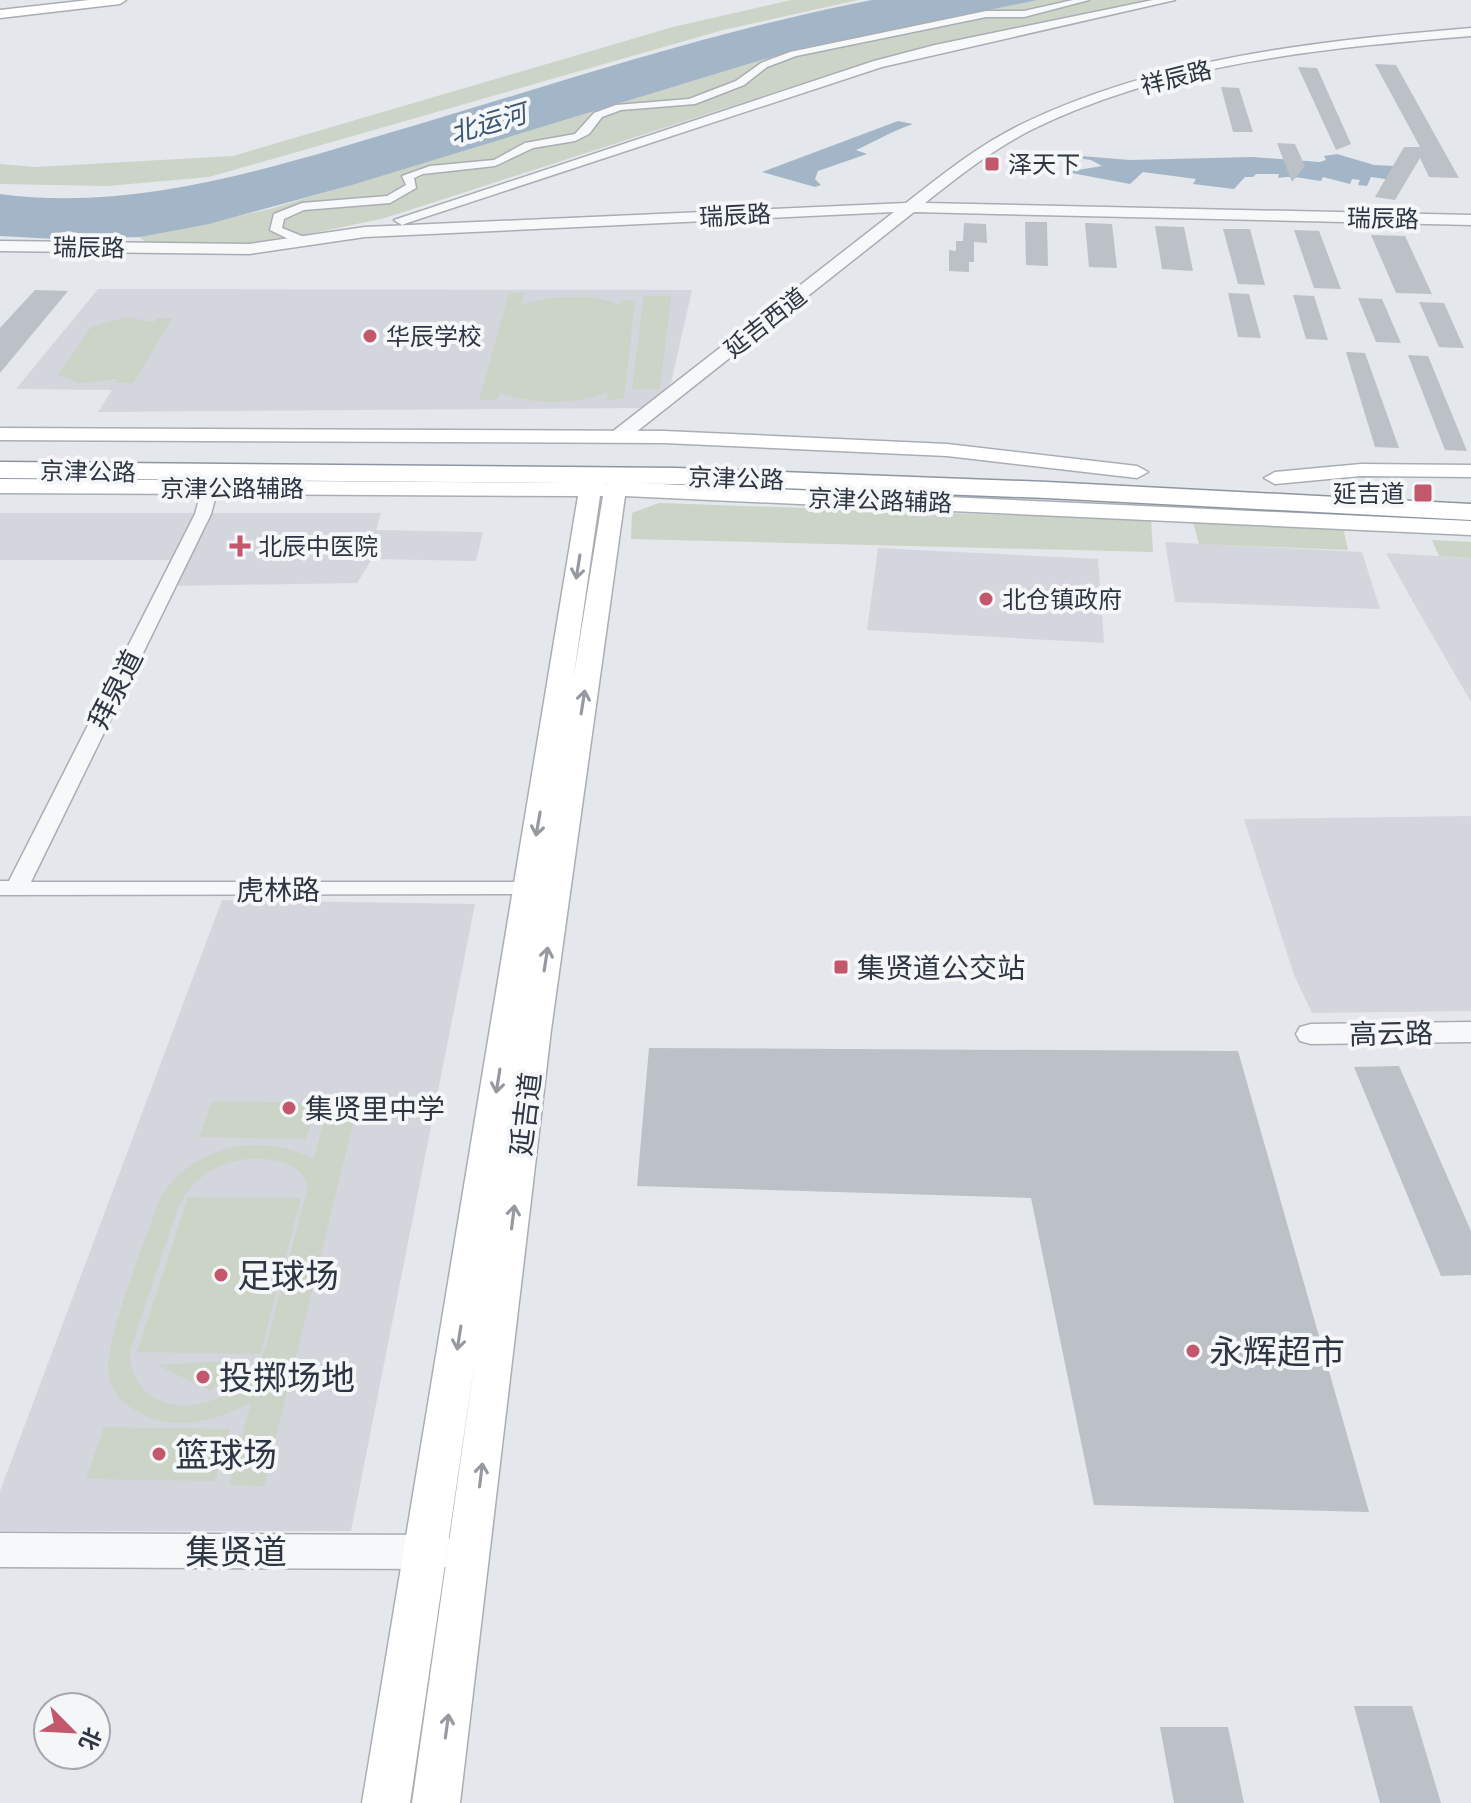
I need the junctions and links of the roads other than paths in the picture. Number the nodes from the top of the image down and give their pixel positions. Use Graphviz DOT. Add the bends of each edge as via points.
graph roads {
  1 [pos="120,0"];
  2 [pos="1085,0"];
  3 [pos="1169,0"];
  4 [pos="0,14"];
  5 [pos="1471,33"];
  6 [pos="922,205"];
  7 [pos="880,210"];
  8 [pos="1471,221"];
  9 [pos="360,234"];
  10 [pos="305,242"];
  11 [pos="0,248"];
  12 [pos="0,434"];
  13 [pos="629,436"];
  14 [pos="0,448"];
  15 [pos="0,470"];
  16 [pos="1471,471"];
  17 [pos="1137,472"];
  18 [pos="676,476"];
  19 [pos="1275,478"];
  20 [pos="589,485"];
  21 [pos="0,486"];
  22 [pos="210,488"];
  23 [pos="1471,488"];
  24 [pos="1316,505"];
  25 [pos="1471,512"];
  26 [pos="1238,516"];
  27 [pos="1471,528"];
  28 [pos="8,889"];
  29 [pos="542,889"];
  30 [pos="1471,1032"];
  31 [pos="1311,1034"];
  32 [pos="0,1550"];
  33 [pos="425,1560"];
  34 [pos="471,1561"];
  35 [pos="0,1565"];
  36 [pos="386,1803"];
  37 [pos="436,1803"];
  1 -- 4 [label="main road"];
  2 -- 10 [label="street" via="1024,14 986,14 793,54 691,102 620,107 598,115 591,130 578,138 531,144 498,163 429,167 408,176 412,186 390,199 302,207 278,217 276,230"];
  3 -- 9 [label="street" via="902,57"];
  5 -- 6 [label="street, 祥辰路" via="1324,51 1162,84 1036,131"];
  6 -- 7 [label="street, 瑞辰路"];
  6 -- 7 [label="street"];
  6 -- 8 [label="street, 瑞辰路"];
  6 -- 13 [label="street, 延吉西道"];
  7 -- 9 [label="street, 瑞辰路"];
  9 -- 10 [label="street, 瑞辰路"];
  9 -- 11 [label="street, 瑞辰路" via="251,251"];
  10 -- 11 [label="street, 瑞辰路" via="249,249"];
  12 -- 13 [label="main road, 京津公路辅路"];
  13 -- 17 [label="main road, 京津公路辅路" via="947,450"];
  14 -- 17 [label="highway, 京津公路" via="509,450"];
  15 -- 20 [label="highway, 京津公路"];
  16 -- 19 [label="main road" via="1361,470"];
  17 -- 19 [label="highway, 京津公路"];
  18 -- 20 [label="highway, 京津公路"];
  18 -- 20 [label="main road"];
  18 -- 24 [label="highway, 京津公路"];
  19 -- 23 [label="highway, 京津公路"];
  20 -- 22 [label="main road, 京津公路辅路"];
  20 -- 26 [label="main road, 京津公路辅路"];
  20 -- 29 [label="main road, 延吉道"];
  21 -- 22 [label="main road, 京津公路辅路"];
  22 -- 28 [label="street, 拜泉道" via="203,514"];
  24 -- 25 [label="highway, 京津公路"];
  24 -- 26 [label="main road"];
  26 -- 27 [label="main road, 京津公路辅路"];
  28 -- 29 [label="street, 虎林路"];
  29 -- 33 [label="main road, 延吉道, one-way"];
  34 -- 29 [label="main road, 延吉道, one-way" via="536,1027"];
  30 -- 31 [label="street, 高云路"];
  32 -- 33 [label="street, 集贤道"];
  33 -- 34 [label="street, 集贤道"];
  33 -- 35 [label="street, 集贤道"];
  33 -- 36 [label="main road, 延吉道"];
  37 -- 34 [label="main road, 延吉道, one-way"];
}
